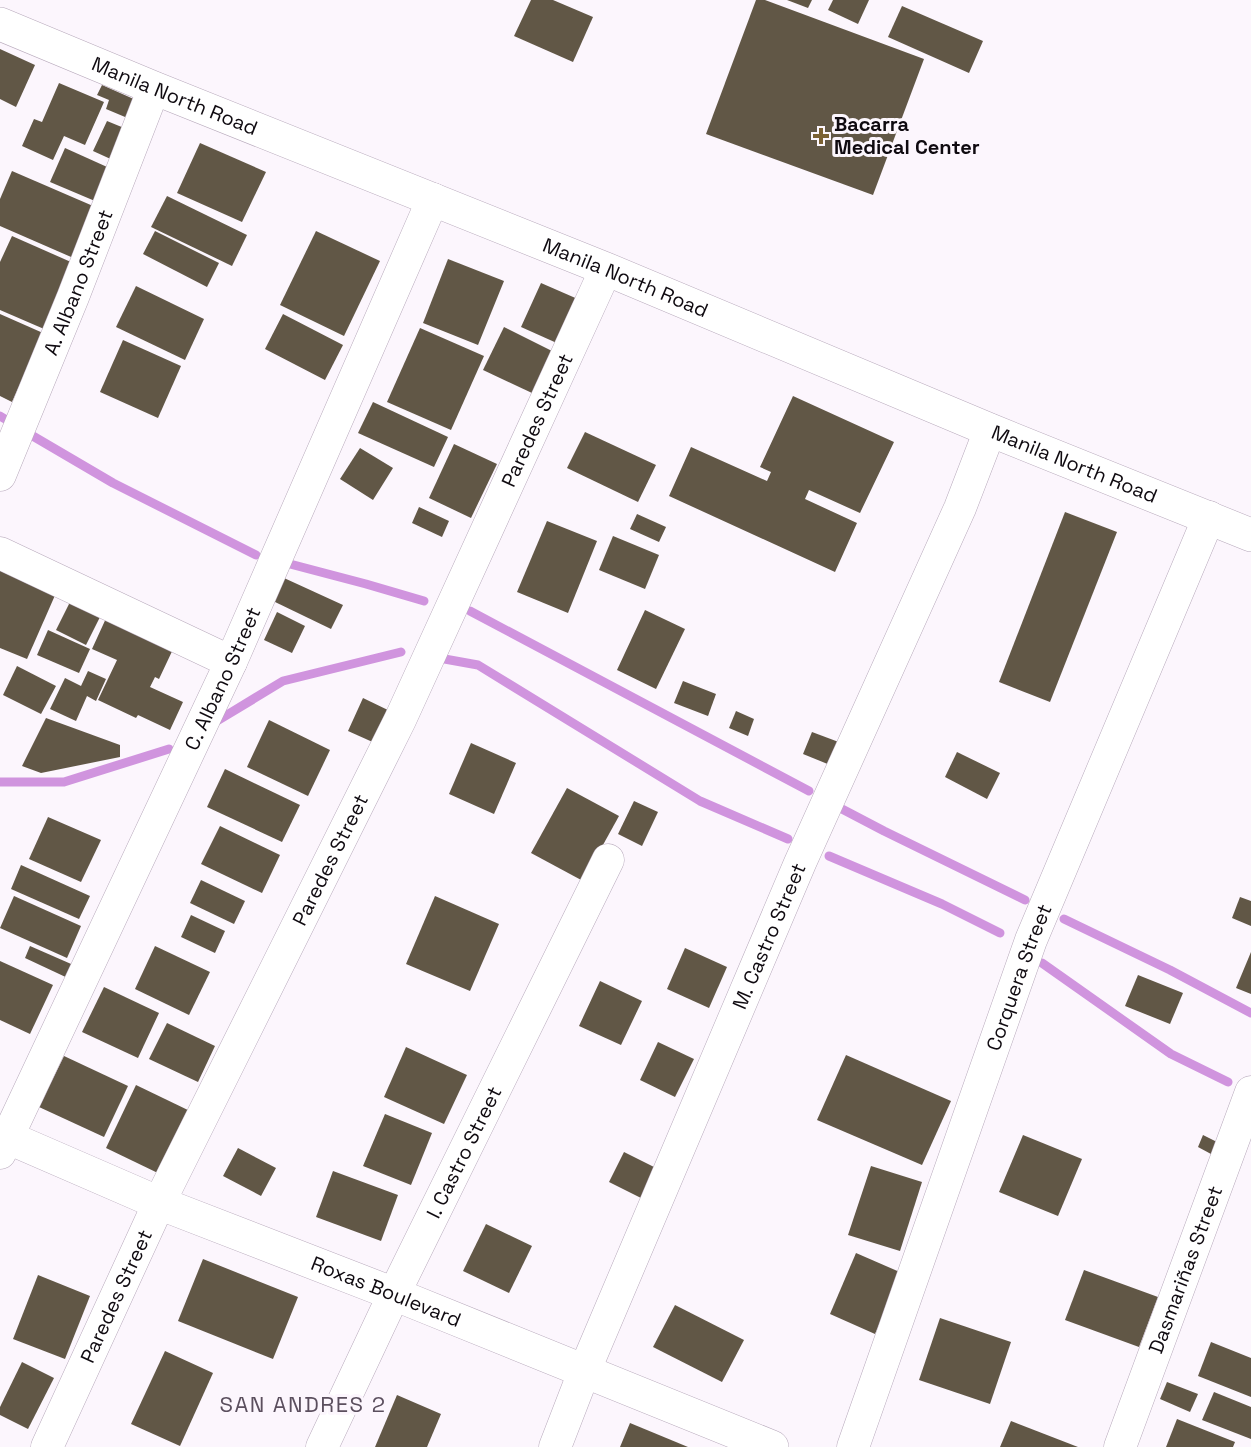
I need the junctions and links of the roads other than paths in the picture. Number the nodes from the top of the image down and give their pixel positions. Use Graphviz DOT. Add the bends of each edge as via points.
graph roads {
  1 [pos="0,24"];
  2 [pos="154,88"];
  3 [pos="434,199"];
  4 [pos="606,269"];
  5 [pos="990,430"];
  6 [pos="0,475"];
  7 [pos="1209,517"];
  8 [pos="1251,535"];
  9 [pos="0,553"];
  10 [pos="231,662"];
  11 [pos="608,860"];
  12 [pos="1251,1092"];
  13 [pos="3,1141"];
  14 [pos="159,1203"];
  15 [pos="394,1294"];
  16 [pos="584,1371"];
  17 [pos="47,1447"];
  18 [pos="322,1447"];
  19 [pos="555,1447"];
  20 [pos="772,1447"];
  21 [pos="853,1447"];
  22 [pos="1120,1447"];
  1 -- 2 [label="main road, Manila North Road"];
  2 -- 3 [label="main road, Manila North Road"];
  2 -- 6 [label="street, A. Albano Street"];
  3 -- 4 [label="main road, Manila North Road"];
  3 -- 10 [label="street, C. Albano Street"];
  4 -- 5 [label="main road, Manila North Road"];
  4 -- 14 [label="street, Paredes Street" via="400,720"];
  5 -- 7 [label="main road, Manila North Road"];
  5 -- 16 [label="street, M. Castro Street" via="960,508 800,863"];
  7 -- 8 [label="main road, Manila North Road"];
  7 -- 21 [label="street, Corquera Street" via="1031,940"];
  9 -- 10 [label="street"];
  10 -- 13 [label="street, C. Albano Street"];
  11 -- 15 [label="street, I. Castro Street"];
  12 -- 22 [label="street, Dasmariñas Street"];
  13 -- 14 [label="main road, Roxas Boulevard"];
  14 -- 15 [label="main road, Roxas Boulevard"];
  14 -- 17 [label="street, Paredes Street"];
  15 -- 16 [label="main road, Roxas Boulevard"];
  15 -- 18 [label="street, I. Castro Street"];
  16 -- 19 [label="street, M. Castro Street"];
  16 -- 20 [label="main road, Roxas Boulevard"];
}
